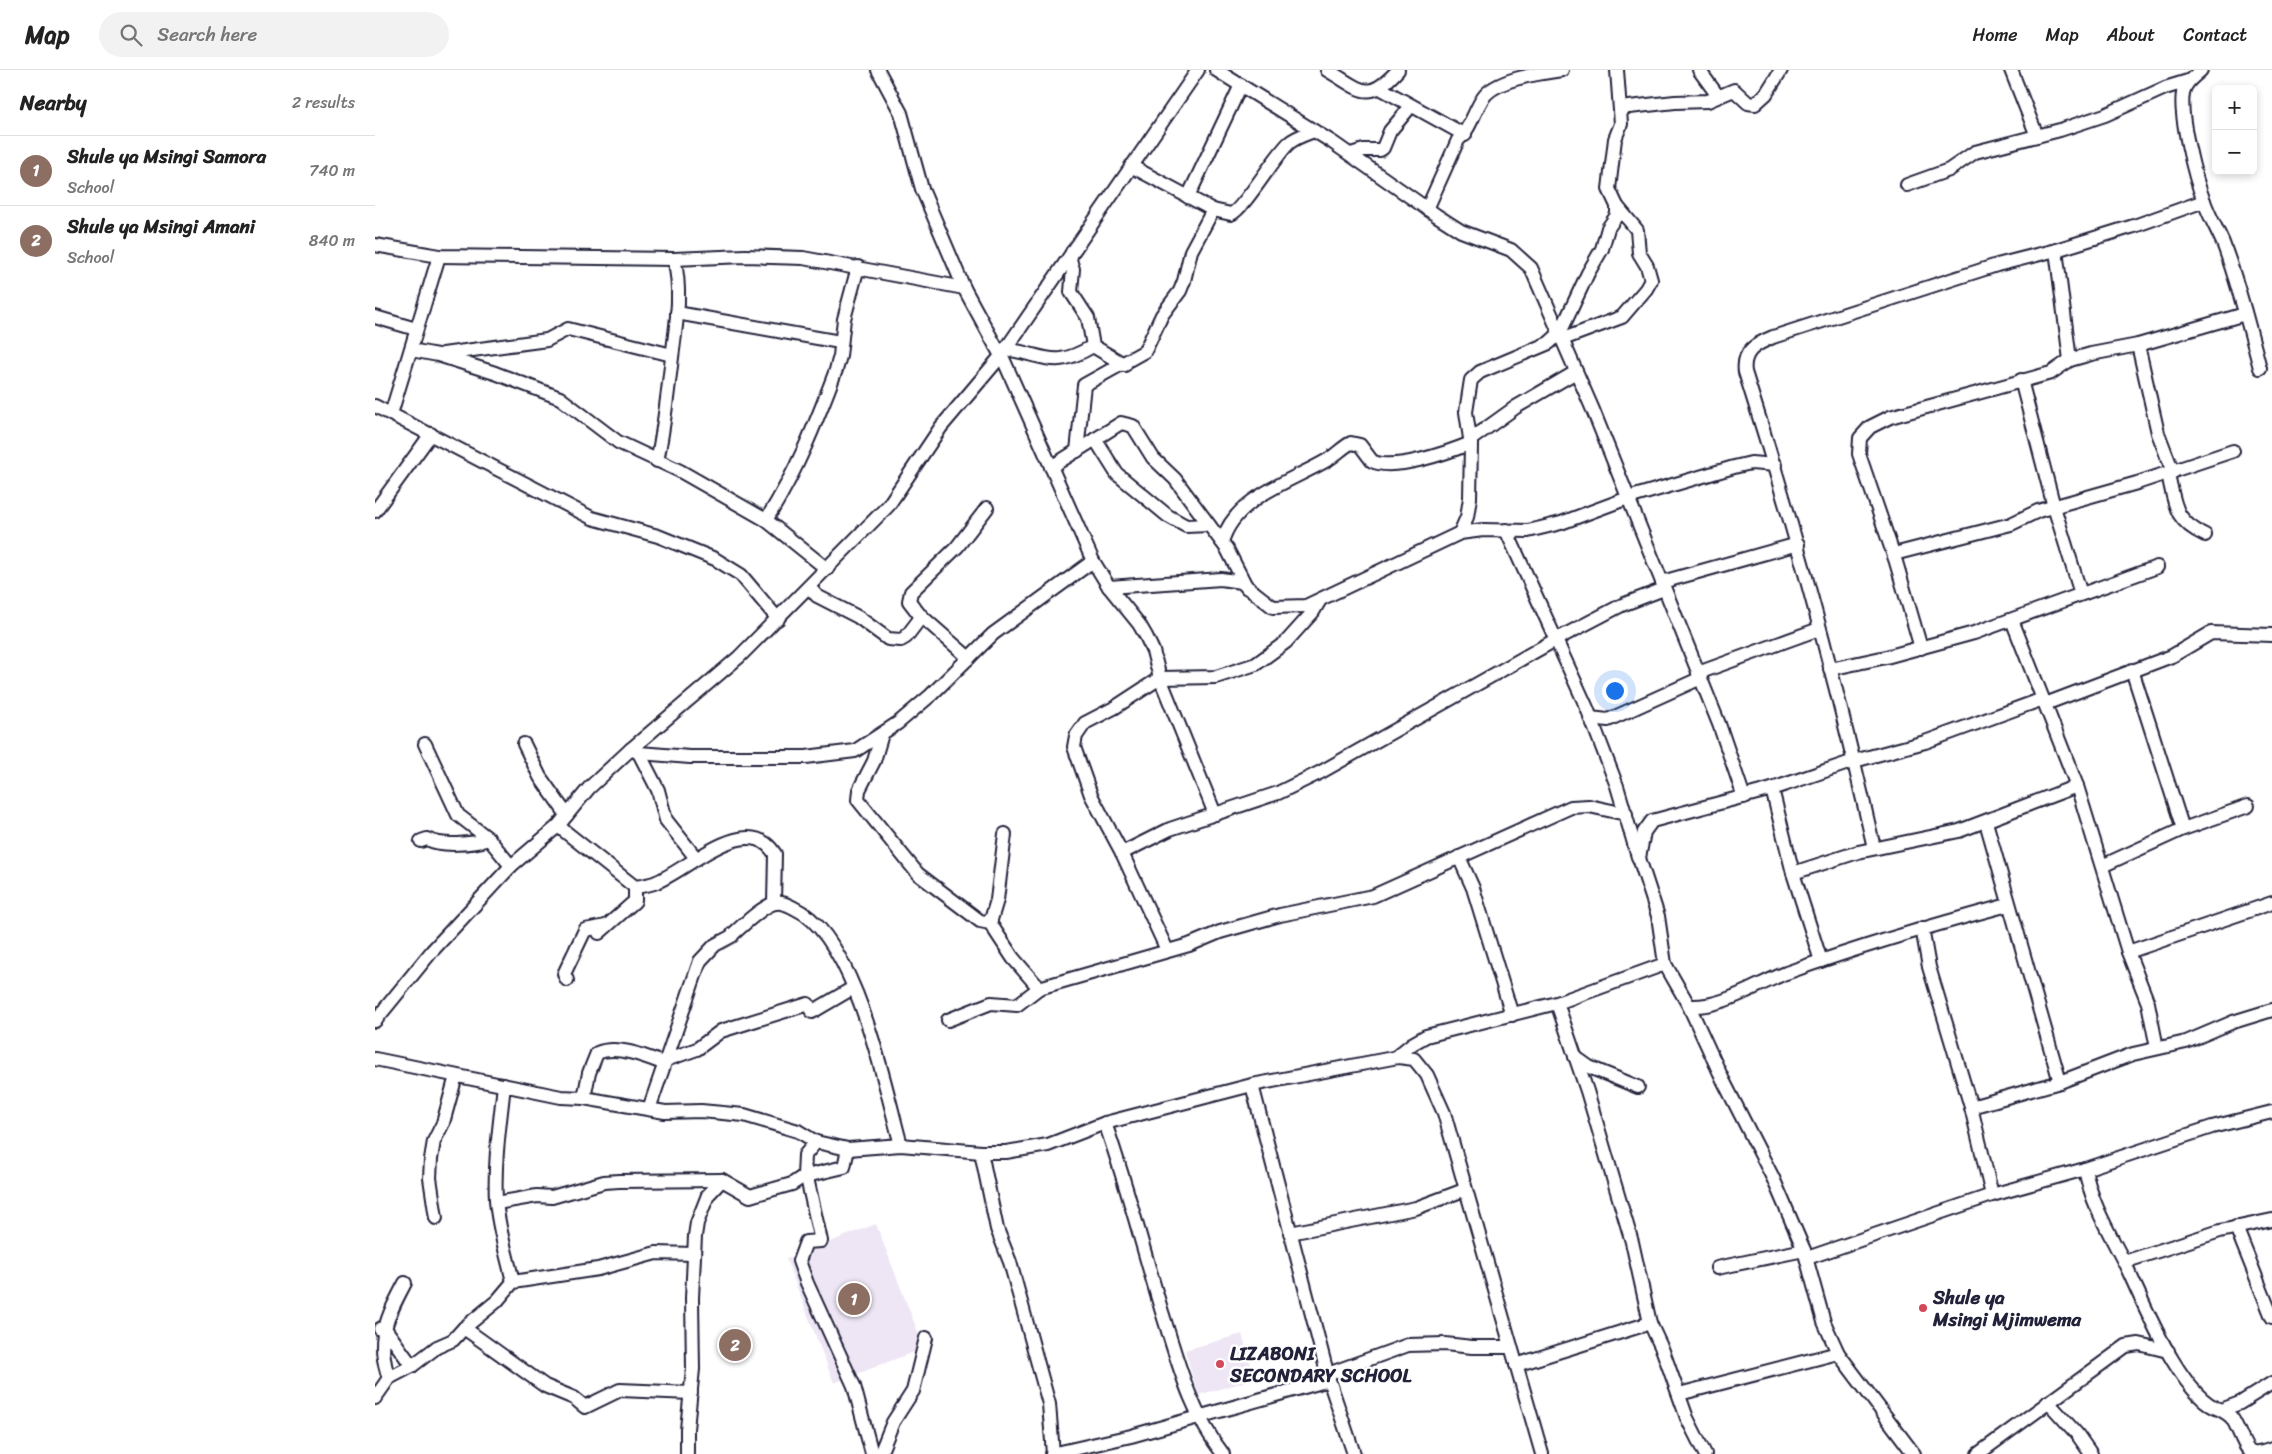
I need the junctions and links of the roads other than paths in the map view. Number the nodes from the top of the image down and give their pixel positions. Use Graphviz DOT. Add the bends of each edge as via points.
graph roads {
  1 [pos="878,70"];
  2 [pos="1198,70"];
  3 [pos="1215,70"];
  4 [pos="1327,70"];
  5 [pos="1398,70"];
  6 [pos="1562,70"];
  7 [pos="1617,70"];
  8 [pos="1699,70"];
  9 [pos="2011,70"];
  10 [pos="2202,70"];
  11 [pos="1777,71"];
  12 [pos="2188,81"];
  13 [pos="1241,85"];
  14 [pos="1381,88"];
  15 [pos="1718,96"];
  16 [pos="1411,106"];
  17 [pos="1620,108"];
  18 [pos="1314,131"];
  19 [pos="1465,134"];
  20 [pos="2037,136"];
  21 [pos="1351,154"];
  22 [pos="1131,166"];
  23 [pos="1907,185"];
  24 [pos="1188,198"];
  25 [pos="2203,201"];
  26 [pos="1617,206"];
  27 [pos="1427,209"];
  28 [pos="1213,210"];
  29 [pos="375,245"];
  30 [pos="2056,250"];
  31 [pos="1073,252"];
  32 [pos="439,256"];
  33 [pos="674,259"];
  34 [pos="858,267"];
  35 [pos="964,288"];
  36 [pos="677,313"];
  37 [pos="2245,314"];
  38 [pos="375,317"];
  39 [pos="416,329"];
  40 [pos="1561,336"];
  41 [pos="840,342"];
  42 [pos="2138,345"];
  43 [pos="1093,346"];
  44 [pos="411,350"];
  45 [pos="1002,353"];
  46 [pos="438,355"];
  47 [pos="672,355"];
  48 [pos="2070,360"];
  49 [pos="1125,365"];
  50 [pos="2260,368"];
  51 [pos="1576,372"];
  52 [pos="2021,380"];
  53 [pos="375,406"];
  54 [pos="391,414"];
  55 [pos="431,434"];
  56 [pos="1095,439"];
  57 [pos="1471,441"];
  58 [pos="1077,451"];
  59 [pos="2233,451"];
  60 [pos="657,461"];
  61 [pos="1775,465"];
  62 [pos="1051,467"];
  63 [pos="2170,473"];
  64 [pos="1628,498"];
  65 [pos="2054,507"];
  66 [pos="987,508"];
  67 [pos="375,511"];
  68 [pos="765,520"];
  69 [pos="1209,525"];
  70 [pos="1506,530"];
  71 [pos="1461,533"];
  72 [pos="2205,536"];
  73 [pos="1222,542"];
  74 [pos="1798,544"];
  75 [pos="1894,554"];
  76 [pos="1093,561"];
  77 [pos="2157,567"];
  78 [pos="827,569"];
  79 [pos="1663,586"];
  80 [pos="809,587"];
  81 [pos="1109,587"];
  82 [pos="1247,588"];
  83 [pos="2081,594"];
  84 [pos="1320,600"];
  85 [pos="922,616"];
  86 [pos="778,619"];
  87 [pos="2011,620"];
  88 [pos="1819,629"];
  89 [pos="2272,635"];
  90 [pos="1557,639"];
  91 [pos="1921,648"];
  92 [pos="969,658"];
  93 [pos="1830,669"];
  94 [pos="2132,670"];
  95 [pos="1699,675"];
  96 [pos="1160,678"];
  97 [pos="2044,701"];
  98 [pos="1591,718"];
  99 [pos="882,734"];
  100 [pos="425,744"];
  101 [pos="524,744"];
  102 [pos="635,751"];
  103 [pos="1854,761"];
  104 [pos="2077,786"];
  105 [pos="1772,789"];
  106 [pos="1744,797"];
  107 [pos="2249,806"];
  108 [pos="1215,814"];
  109 [pos="1626,814"];
  110 [pos="567,815"];
  111 [pos="1986,822"];
  112 [pos="558,826"];
  113 [pos="2183,829"];
  114 [pos="1005,834"];
  115 [pos="489,839"];
  116 [pos="421,841"];
  117 [pos="1874,848"];
  118 [pos="1122,853"];
  119 [pos="1459,857"];
  120 [pos="696,858"];
  121 [pos="1639,858"];
  122 [pos="511,866"];
  123 [pos="2102,866"];
  124 [pos="1793,873"];
  125 [pos="635,887"];
  126 [pos="774,903"];
  127 [pos="2272,903"];
  128 [pos="2008,904"];
  129 [pos="990,923"];
  130 [pos="1922,928"];
  131 [pos="1167,950"];
  132 [pos="2128,952"];
  133 [pos="1821,961"];
  134 [pos="1665,964"];
  135 [pos="567,980"];
  136 [pos="853,988"];
  137 [pos="1039,988"];
  138 [pos="1557,1003"];
  139 [pos="1689,1006"];
  140 [pos="2272,1010"];
  141 [pos="1512,1015"];
  142 [pos="948,1020"];
  143 [pos="375,1021"];
  144 [pos="2157,1048"];
  145 [pos="1575,1057"];
  146 [pos="1396,1058"];
  147 [pos="375,1059"];
  148 [pos="666,1060"];
  149 [pos="456,1076"];
  150 [pos="2060,1082"];
  151 [pos="503,1085"];
  152 [pos="1252,1086"];
  153 [pos="1638,1087"];
  154 [pos="584,1098"];
  155 [pos="1971,1108"];
  156 [pos="649,1109"];
  157 [pos="2272,1112"];
  158 [pos="1105,1123"];
  159 [pos="816,1142"];
  160 [pos="901,1145"];
  161 [pos="848,1149"];
  162 [pos="981,1152"];
  163 [pos="2085,1169"];
  164 [pos="805,1172"];
  165 [pos="723,1180"];
  166 [pos="1464,1190"];
  167 [pos="1992,1195"];
  168 [pos="497,1203"];
  169 [pos="437,1218"];
  170 [pos="2272,1220"];
  171 [pos="2236,1227"];
  172 [pos="1289,1233"];
  173 [pos="694,1254"];
  174 [pos="1806,1254"];
  175 [pos="2124,1262"];
  176 [pos="1717,1268"];
  177 [pos="513,1282"];
  178 [pos="405,1283"];
  179 [pos="2272,1317"];
  180 [pos="1650,1323"];
  181 [pos="464,1328"];
  182 [pos="379,1329"];
  183 [pos="926,1338"];
  184 [pos="1511,1347"];
  185 [pos="2168,1350"];
  186 [pos="1838,1353"];
  187 [pos="1516,1365"];
  188 [pos="412,1366"];
  189 [pos="1328,1377"];
  190 [pos="389,1378"];
  191 [pos="2272,1382"];
  192 [pos="691,1393"];
  193 [pos="1679,1394"];
  194 [pos="375,1398"];
  195 [pos="2048,1402"];
  196 [pos="2221,1410"];
  197 [pos="1198,1418"];
  198 [pos="2272,1449"];
  199 [pos="687,1454"];
  200 [pos="872,1454"];
  201 [pos="879,1454"];
  202 [pos="1052,1454"];
  203 [pos="1223,1454"];
  204 [pos="1354,1454"];
  205 [pos="1542,1454"];
  206 [pos="1705,1454"];
  207 [pos="1914,1454"];
  208 [pos="1978,1454"];
  209 [pos="2091,1454"];
  1 -- 35 [label="street" via="901,113 922,188"];
  2 -- 22 [label="street"];
  3 -- 13 [label="street"];
  4 -- 14 [label="street" via="1357,88 1375,91"];
  5 -- 14 [label="street"];
  6 -- 19 [label="street" via="1511,81 1489,90"];
  7 -- 17 [label="street"];
  8 -- 15 [label="street"];
  9 -- 20 [label="street"];
  10 -- 12 [label="street"];
  11 -- 15 [label="street" via="1766,94 1755,104 1734,90"];
  12 -- 20 [label="street" via="2105,115"];
  12 -- 25 [label="street" via="2181,104"];
  13 -- 18 [label="street"];
  13 -- 24 [label="street"];
  14 -- 16 [label="street"];
  15 -- 17 [label="street" via="1708,101"];
  16 -- 19 [label="street"];
  16 -- 21 [label="street" via="1390,130 1383,148"];
  17 -- 26 [label="street" via="1621,124 1615,139 1609,189"];
  18 -- 21 [label="street"];
  18 -- 28 [label="street" via="1290,143 1261,177 1240,210 1231,214"];
  19 -- 27 [label="street" via="1458,140"];
  20 -- 23 [label="street" via="1975,152 1949,170"];
  21 -- 27 [label="street"];
  22 -- 24 [label="street"];
  22 -- 31 [label="street"];
  24 -- 28 [label="street"];
  25 -- 30 [label="street"];
  25 -- 37 [label="street" via="2223,242"];
  26 -- 40 [label="street" via="1617,215 1608,228 1602,249 1585,279"];
  26 -- 40 [label="street" via="1637,230 1639,253 1651,274 1650,284 1622,317"];
  27 -- 40 [label="street" via="1461,231 1511,250 1521,258 1531,268"];
  28 -- 49 [label="street" via="1191,251 1180,291 1162,315 1145,351"];
  29 -- 32 [label="street"];
  30 -- 48 [label="street"];
  30 -- 61 [label="street" via="1997,265 1756,344 1746,356 1745,372"];
  31 -- 43 [label="street" via="1070,260 1073,269 1071,292 1088,318"];
  31 -- 45 [label="street"];
  32 -- 33 [label="street"];
  32 -- 39 [label="street"];
  33 -- 34 [label="street" via="779,256"];
  33 -- 36 [label="street" via="679,278"];
  34 -- 35 [label="street"];
  34 -- 41 [label="street"];
  35 -- 45 [label="street"];
  36 -- 41 [label="street"];
  36 -- 47 [label="street"];
  37 -- 42 [label="street"];
  37 -- 50 [label="street"];
  38 -- 39 [label="street"];
  39 -- 44 [label="street"];
  40 -- 51 [label="street"];
  40 -- 57 [label="street" via="1473,377 1465,412"];
  41 -- 68 [label="street" via="836,370 815,424 785,490"];
  42 -- 48 [label="street" via="2120,346"];
  42 -- 63 [label="street"];
  43 -- 45 [label="street" via="1053,361 1026,352"];
  43 -- 49 [label="street"];
  44 -- 46 [label="street"];
  44 -- 54 [label="street"];
  45 -- 62 [label="street"];
  45 -- 78 [label="street" via="941,427 888,506"];
  46 -- 47 [label="street" via="547,340 568,329"];
  46 -- 60 [label="street" via="560,398 618,442"];
  47 -- 60 [label="street"];
  48 -- 52 [label="street" via="2051,373"];
  49 -- 58 [label="street" via="1085,386"];
  51 -- 57 [label="street" via="1516,407"];
  51 -- 64 [label="street"];
  52 -- 65 [label="street"];
  52 -- 75 [label="street" via="1890,417 1870,427 1860,438 1859,454"];
  53 -- 54 [label="street"];
  54 -- 55 [label="street"];
  55 -- 67 [label="street"];
  55 -- 86 [label="street" via="592,518 658,536 715,559 741,575"];
  56 -- 58 [label="street"];
  56 -- 69 [label="street" via="1117,474 1168,516 1187,526"];
  56 -- 69 [label="street" via="1121,423 1133,426 1153,458 1172,474"];
  57 -- 71 [label="street" via="1470,498"];
  57 -- 73 [label="street" via="1413,461 1386,464 1371,461 1360,445 1351,443 1284,482 1244,510 1230,524"];
  58 -- 62 [label="street"];
  59 -- 63 [label="street"];
  60 -- 68 [label="street"];
  61 -- 64 [label="street" via="1751,463"];
  61 -- 74 [label="street"];
  62 -- 76 [label="street"];
  63 -- 65 [label="street"];
  63 -- 72 [label="street" via="2181,518 2189,528"];
  64 -- 70 [label="street" via="1561,523 1528,531"];
  64 -- 79 [label="street"];
  65 -- 75 [label="street" via="2038,510 2011,524"];
  65 -- 83 [label="street"];
  66 -- 85 [label="street" via="957,547 911,592 911,606"];
  68 -- 78 [label="street"];
  69 -- 73 [label="street"];
  70 -- 71 [label="street"];
  70 -- 90 [label="street"];
  71 -- 84 [label="street"];
  73 -- 82 [label="street" via="1236,562"];
  74 -- 79 [label="street"];
  74 -- 88 [label="street"];
  75 -- 91 [label="street"];
  76 -- 81 [label="street"];
  76 -- 92 [label="street" via="1021,611"];
  77 -- 83 [label="street"];
  78 -- 80 [label="street"];
  79 -- 90 [label="street"];
  79 -- 95 [label="street"];
  80 -- 85 [label="street" via="817,596 858,617 888,639 906,637"];
  80 -- 86 [label="street"];
  81 -- 82 [label="street" via="1221,579 1235,580"];
  81 -- 96 [label="street" via="1139,624 1153,651"];
  82 -- 84 [label="street" via="1273,607 1305,606"];
  83 -- 87 [label="street"];
  84 -- 96 [label="street" via="1286,642 1256,664 1216,677"];
  85 -- 92 [label="street"];
  86 -- 102 [label="street"];
  87 -- 91 [label="street"];
  87 -- 97 [label="street"];
  88 -- 93 [label="street"];
  88 -- 95 [label="street"];
  89 -- 94 [label="street" via="2211,633 2186,650"];
  90 -- 98 [label="street"];
  90 -- 108 [label="street" via="1321,772 1277,793"];
  91 -- 93 [label="street"];
  92 -- 99 [label="street" via="931,695"];
  93 -- 103 [label="street"];
  94 -- 97 [label="street"];
  94 -- 113 [label="street"];
  95 -- 98 [label="street" via="1608,720"];
  95 -- 106 [label="street"];
  96 -- 108 [label="street"];
  96 -- 118 [label="street" via="1085,723 1076,736 1074,747 1091,795"];
  97 -- 103 [label="street" via="1925,742"];
  97 -- 104 [label="street"];
  98 -- 109 [label="street"];
  99 -- 102 [label="street" via="855,751 806,757 689,758"];
  99 -- 129 [label="street" via="874,761 859,790 859,800 918,874 980,921"];
  100 -- 115 [label="street" via="458,814"];
  101 -- 110 [label="street" via="540,777"];
  102 -- 110 [label="street" via="589,788"];
  102 -- 120 [label="street" via="658,790 666,820"];
  103 -- 105 [label="street"];
  103 -- 117 [label="street"];
  104 -- 111 [label="street"];
  104 -- 123 [label="street"];
  105 -- 106 [label="street"];
  105 -- 124 [label="street"];
  106 -- 121 [label="street" via="1652,821 1644,832"];
  107 -- 113 [label="street"];
  108 -- 118 [label="street" via="1170,829"];
  109 -- 119 [label="street" via="1589,806 1571,807"];
  109 -- 121 [label="street"];
  110 -- 112 [label="street"];
  111 -- 117 [label="street" via="1933,838"];
  111 -- 128 [label="street"];
  112 -- 122 [label="street"];
  112 -- 125 [label="street"];
  113 -- 123 [label="street"];
  114 -- 129 [label="street" via="997,900"];
  115 -- 116 [label="street" via="469,845 434,842 427,838"];
  115 -- 122 [label="street"];
  117 -- 124 [label="street"];
  118 -- 131 [label="street"];
  119 -- 131 [label="street" via="1373,896 1253,922"];
  119 -- 141 [label="street" via="1473,888"];
  120 -- 125 [label="street" via="655,883"];
  120 -- 126 [label="street" via="741,838 764,840 770,844 777,859"];
  121 -- 134 [label="street" via="1658,916"];
  122 -- 143 [label="street" via="432,951"];
  123 -- 132 [label="street"];
  124 -- 133 [label="street"];
  125 -- 135 [label="street" via="635,901 603,929 585,930 564,974"];
  126 -- 136 [label="street" via="784,903 811,919 834,948"];
  126 -- 148 [label="street" via="732,936 715,944 701,961"];
  127 -- 132 [label="street"];
  128 -- 130 [label="street"];
  128 -- 150 [label="street"];
  129 -- 137 [label="street" via="1013,958"];
  130 -- 133 [label="street"];
  130 -- 155 [label="street" via="1929,967"];
  131 -- 137 [label="street"];
  132 -- 144 [label="street" via="2148,1002"];
  133 -- 139 [label="street" via="1711,1005"];
  134 -- 138 [label="street"];
  134 -- 139 [label="street"];
  136 -- 148 [label="street" via="812,1012 808,1004 785,1009 721,1031 697,1049"];
  136 -- 160 [label="street" via="871,1037"];
  137 -- 142 [label="street" via="1017,1005 991,1002"];
  138 -- 141 [label="street"];
  138 -- 145 [label="street"];
  139 -- 174 [label="street" via="1773,1178"];
  140 -- 144 [label="street" via="2186,1042"];
  141 -- 146 [label="street" via="1426,1036"];
  144 -- 150 [label="street"];
  145 -- 153 [label="street" via="1589,1067"];
  145 -- 180 [label="street" via="1632,1242"];
  146 -- 152 [label="street"];
  146 -- 166 [label="street" via="1414,1059 1427,1075 1444,1113"];
  147 -- 149 [label="street"];
  148 -- 154 [label="street" via="661,1062 631,1053 605,1050 597,1053"];
  148 -- 156 [label="street"];
  149 -- 151 [label="street"];
  149 -- 169 [label="street" via="431,1159 430,1178"];
  150 -- 155 [label="street"];
  151 -- 154 [label="street" via="561,1098"];
  151 -- 168 [label="street" via="495,1170"];
  152 -- 158 [label="street"];
  152 -- 172 [label="street"];
  154 -- 156 [label="street"];
  155 -- 167 [label="street"];
  156 -- 159 [label="street" via="744,1115 798,1131"];
  157 -- 163 [label="street" via="2203,1130"];
  158 -- 162 [label="street" via="1049,1144 1006,1152"];
  158 -- 197 [label="street"];
  159 -- 161 [label="street"];
  159 -- 164 [label="street" via="805,1155"];
  160 -- 161 [label="street"];
  160 -- 162 [label="street"];
  161 -- 164 [label="street" via="844,1167"];
  162 -- 202 [label="street" via="997,1229 1010,1262 1049,1404"];
  163 -- 167 [label="street"];
  163 -- 175 [label="street" via="2097,1211"];
  164 -- 165 [label="street" via="792,1184 750,1196"];
  164 -- 200 [label="street" via="821,1241 806,1242 799,1261 854,1386"];
  165 -- 168 [label="street" via="604,1182 552,1197 537,1196"];
  165 -- 173 [label="street" via="708,1195 702,1208"];
  166 -- 172 [label="street" via="1416,1208"];
  166 -- 184 [label="street"];
  167 -- 174 [label="street"];
  168 -- 177 [label="street"];
  170 -- 171 [label="street"];
  171 -- 175 [label="street"];
  171 -- 179 [label="street"];
  172 -- 189 [label="street"];
  173 -- 177 [label="street" via="656,1254 598,1269"];
  173 -- 192 [label="street"];
  174 -- 176 [label="street"];
  174 -- 186 [label="street" via="1824,1322"];
  175 -- 185 [label="street"];
  177 -- 181 [label="street" via="497,1301"];
  178 -- 182 [label="street"];
  180 -- 187 [label="street"];
  180 -- 193 [label="street"];
  181 -- 188 [label="street" via="453,1340 437,1347"];
  181 -- 192 [label="street" via="545,1386 574,1398 585,1407 620,1390"];
  182 -- 188 [label="street"];
  182 -- 190 [label="street" via="383,1364"];
  183 -- 201 [label="street" via="913,1390 893,1422"];
  184 -- 187 [label="street"];
  184 -- 189 [label="street" via="1408,1345"];
  185 -- 195 [label="street" via="2139,1344 2126,1346"];
  185 -- 196 [label="street" via="2200,1396"];
  186 -- 193 [label="street"];
  186 -- 207 [label="street"];
  187 -- 205 [label="street"];
  188 -- 190 [label="street"];
  189 -- 197 [label="street"];
  189 -- 204 [label="street"];
  190 -- 194 [label="street"];
  191 -- 196 [label="street"];
  192 -- 199 [label="street"];
  193 -- 206 [label="street"];
  195 -- 208 [label="street"];
  195 -- 209 [label="street"];
  196 -- 198 [label="street" via="2231,1417 2252,1454"];
  197 -- 202 [label="street"];
  197 -- 203 [label="street"];
}
